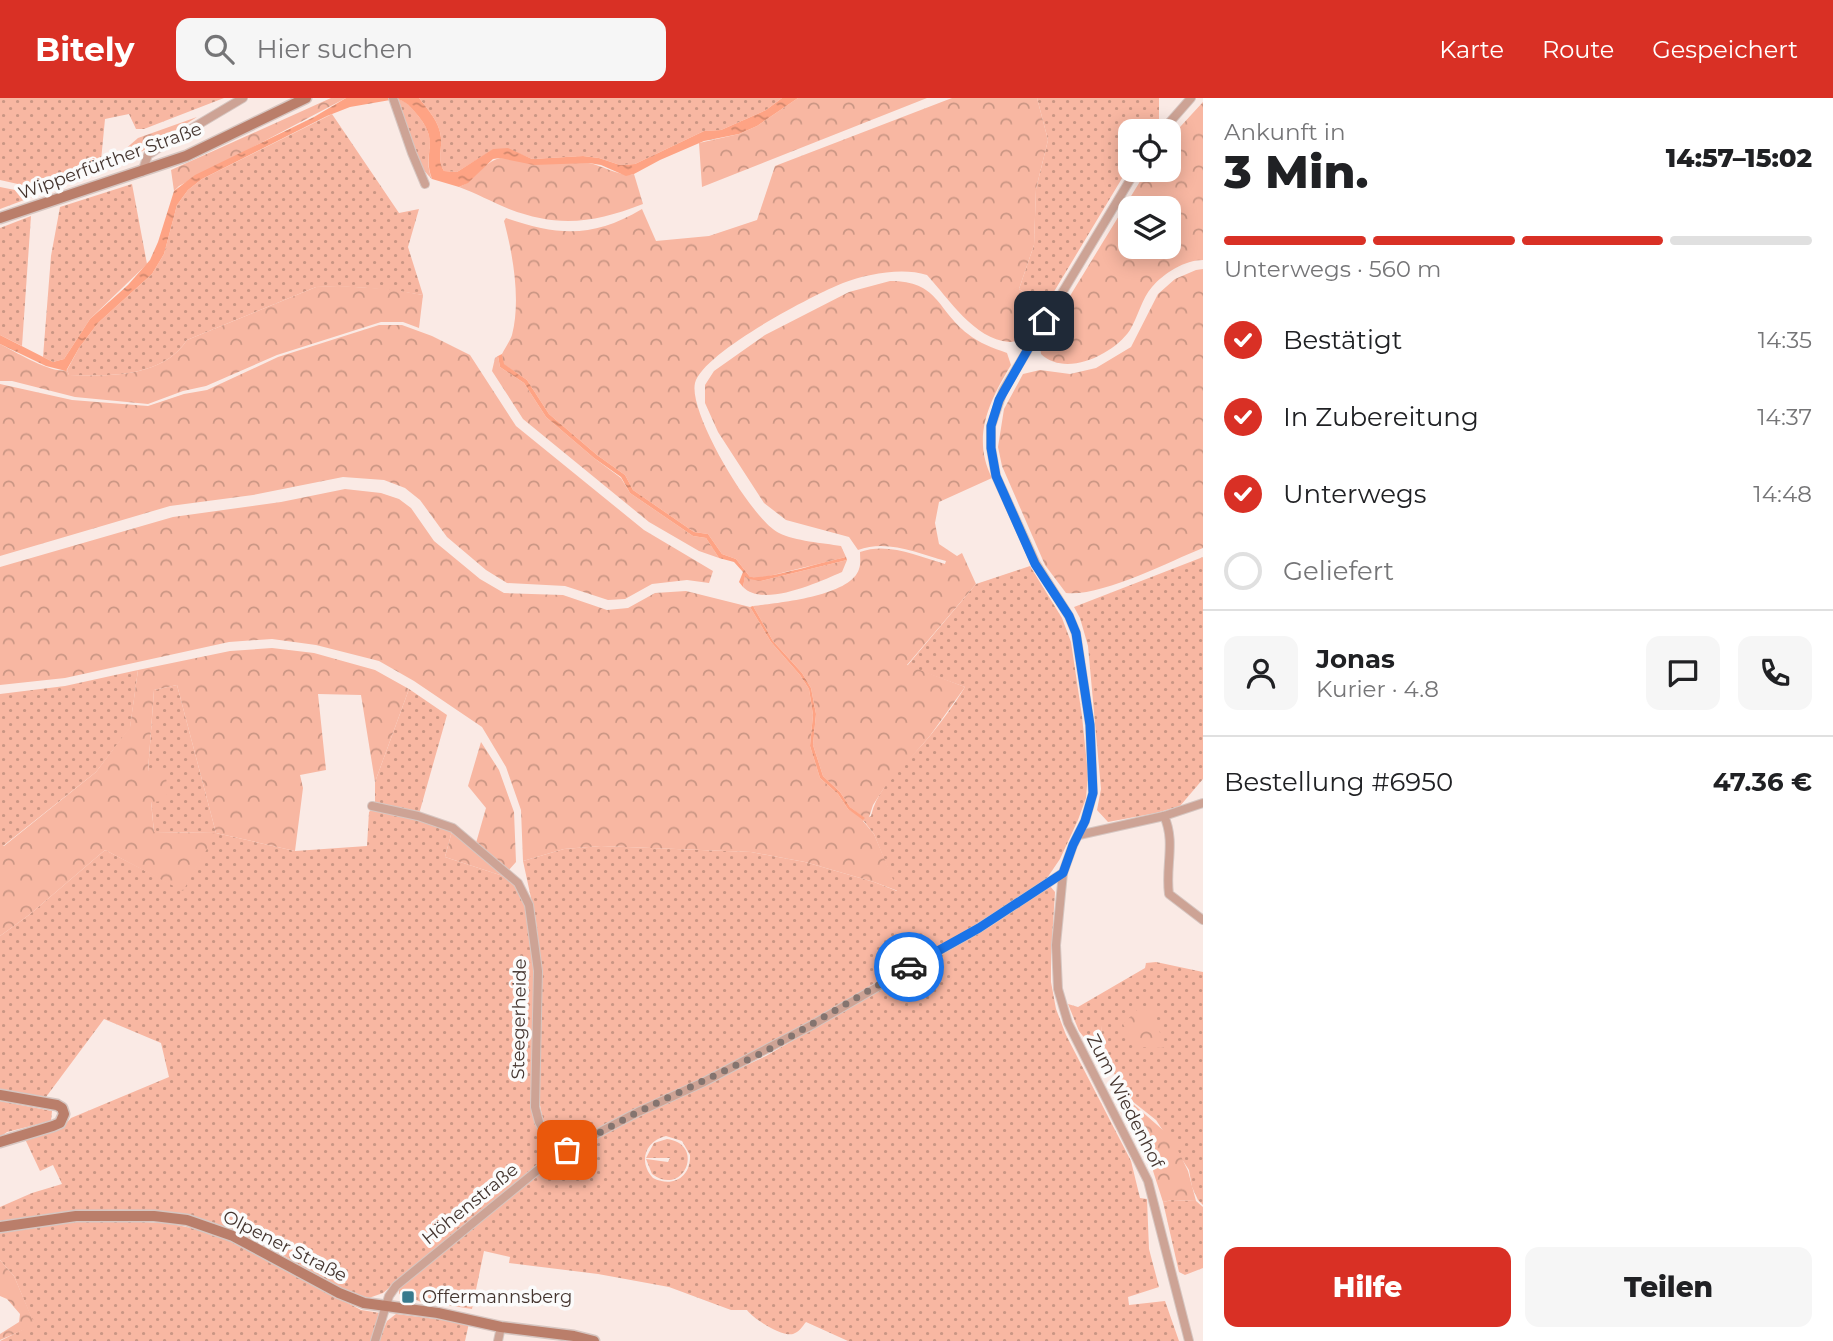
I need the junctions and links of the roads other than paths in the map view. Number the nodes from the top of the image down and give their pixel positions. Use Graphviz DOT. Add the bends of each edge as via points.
graph roads {
  1 [pos="243,98"];
  2 [pos="306,98"];
  3 [pos="1191,98"];
  4 [pos="394,101"];
  5 [pos="1173,119"];
  6 [pos="142,172"];
  7 [pos="1128,182"];
  8 [pos="425,184"];
  9 [pos="0,218"];
  10 [pos="1203,803"];
  11 [pos="372,806"];
  12 [pos="1164,816"];
  13 [pos="1079,835"];
  14 [pos="1063,873"];
  15 [pos="1203,920"];
  16 [pos="0,1095"];
  17 [pos="0,1142"];
  18 [pos="556,1155"];
  19 [pos="0,1227"];
  20 [pos="386,1308"];
  21 [pos="501,1327"];
  22 [pos="376,1341"];
  23 [pos="498,1341"];
  24 [pos="594,1341"];
  25 [pos="1189,1341"];
  1 -- 6 [label="street" via="148,155"];
  2 -- 6 [label="street, Wipperfürther Straße" via="186,156"];
  3 -- 5 [label="street"];
  4 -- 8 [label="street"];
  6 -- 9 [label="street, Wipperfürther Straße"];
  7 -- 13 [label="street" via="1003,391 990,438 996,476 1035,564 1069,616 1079,646 1094,785"];
  10 -- 12 [label="street"];
  11 -- 18 [label="street, Steegerheide" via="453,828 525,894 538,971 535,1107"];
  12 -- 13 [label="street"];
  12 -- 15 [label="street" via="1171,843 1169,894"];
  13 -- 14 [label="street"];
  14 -- 18 [label="street, Höhenstraße" via="979,928 812,1025"];
  14 -- 25 [label="street, Zum Wiedenhof" via="1056,945 1061,1004 1148,1181"];
  16 -- 17 [label="street" via="57,1105 64,1114 60,1123"];
  18 -- 20 [label="street, Höhenstraße" via="396,1286"];
  19 -- 20 [label="street, Olpener Straße" via="90,1216 187,1220 233,1236 351,1299"];
  20 -- 21 [label="street" via="438,1313"];
  20 -- 22 [label="street, Höhenstraße"];
  21 -- 23 [label="street"];
  21 -- 24 [label="street"];
}
